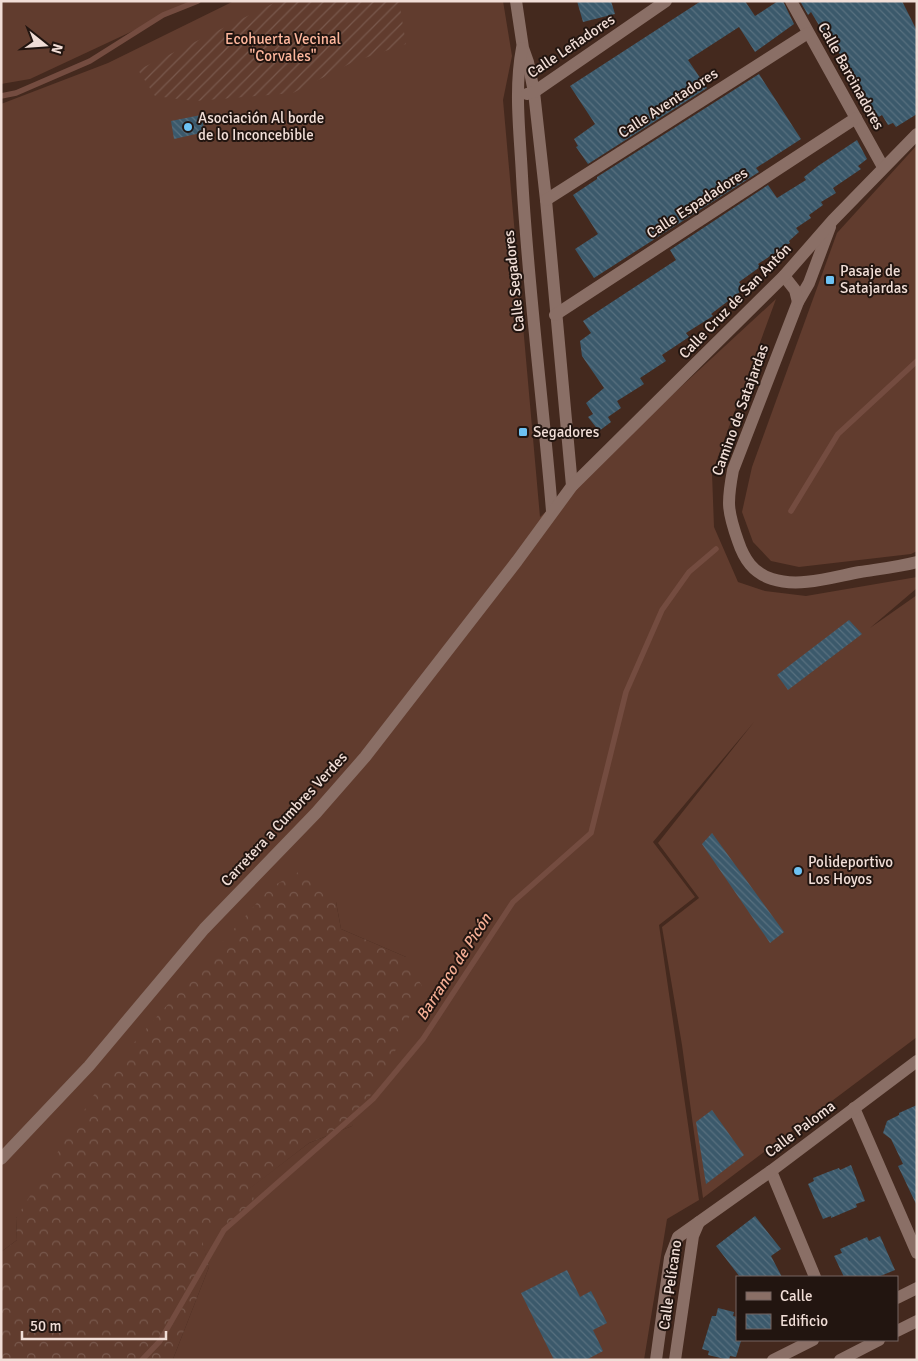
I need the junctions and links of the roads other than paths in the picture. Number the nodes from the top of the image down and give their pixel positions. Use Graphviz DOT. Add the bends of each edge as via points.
graph roads {
  1 [pos="516,1"];
  2 [pos="666,1"];
  3 [pos="791,1"];
  4 [pos="808,33"];
  5 [pos="522,48"];
  6 [pos="534,92"];
  7 [pos="518,95"];
  8 [pos="856,118"];
  9 [pos="917,134"];
  10 [pos="883,167"];
  11 [pos="546,200"];
  12 [pos="833,220"];
  13 [pos="796,262"];
  14 [pos="784,276"];
  15 [pos="809,283"];
  16 [pos="798,302"];
  17 [pos="555,315"];
  18 [pos="572,486"];
  19 [pos="552,511"];
  20 [pos="917,562"];
  21 [pos="917,1060"];
  22 [pos="854,1108"];
  23 [pos="1,1159"];
  24 [pos="771,1171"];
  25 [pos="700,1220"];
  26 [pos="917,1253"];
  27 [pos="815,1276"];
  28 [pos="917,1288"];
  29 [pos="898,1298"];
  30 [pos="917,1320"];
  31 [pos="898,1330"];
  32 [pos="811,1341"];
  33 [pos="877,1341"];
  34 [pos="846,1358"];
  35 [pos="656,1360"];
  36 [pos="675,1360"];
  37 [pos="773,1360"];
  1 -- 5 [label="street, Calle Segadores"];
  2 -- 6 [label="street, Calle Leñadores"];
  3 -- 4 [label="street, Calle Barcinadores"];
  4 -- 8 [label="street, Calle Barcinadores"];
  4 -- 11 [label="street, Calle Aventadores"];
  5 -- 6 [label="street, Calle Segadores"];
  5 -- 7 [label="street, Calle Segadores"];
  6 -- 7 [label="street, Calle Leñadores"];
  6 -- 11 [label="street, Calle Segadores"];
  7 -- 19 [label="street, Calle Segadores" via="524,212"];
  8 -- 10 [label="street, Calle Barcinadores"];
  8 -- 17 [label="street, Calle Espadadores"];
  9 -- 10 [label="street, Calle Cruz de San Antón"];
  10 -- 12 [label="street, Calle Cruz de San Antón"];
  11 -- 17 [label="street, Calle Segadores"];
  12 -- 13 [label="street, Calle Cruz de San Antón"];
  12 -- 15 [label="street, Camino de Satajardas"];
  13 -- 14 [label="street, Calle Cruz de San Antón"];
  13 -- 15 [label="street"];
  14 -- 16 [label="street" via="795,290"];
  14 -- 18 [label="street, Calle Cruz de San Antón"];
  15 -- 16 [label="street, Camino de Satajardas"];
  16 -- 20 [label="street, Camino de Satajardas" via="733,470 729,512 743,556 756,571 790,583"];
  17 -- 18 [label="street, Calle Segadores"];
  18 -- 19 [label="street, Carretera a Cumbres Verdes"];
  19 -- 23 [label="street, Carretera a Cumbres Verdes" via="517,561 358,764 316,813 204,929 89,1066"];
  21 -- 22 [label="street, Calle Paloma"];
  22 -- 24 [label="street, Calle Paloma"];
  22 -- 26 [label="street"];
  24 -- 25 [label="street, Calle Paloma"];
  24 -- 27 [label="street"];
  25 -- 35 [label="street, Calle Pelícano" via="678,1237 670,1258"];
  25 -- 36 [label="street, Calle Pelícano" via="693,1236"];
  28 -- 29 [label="street"];
  30 -- 31 [label="street"];
  32 -- 37 [label="street"];
  33 -- 34 [label="street"];
}
